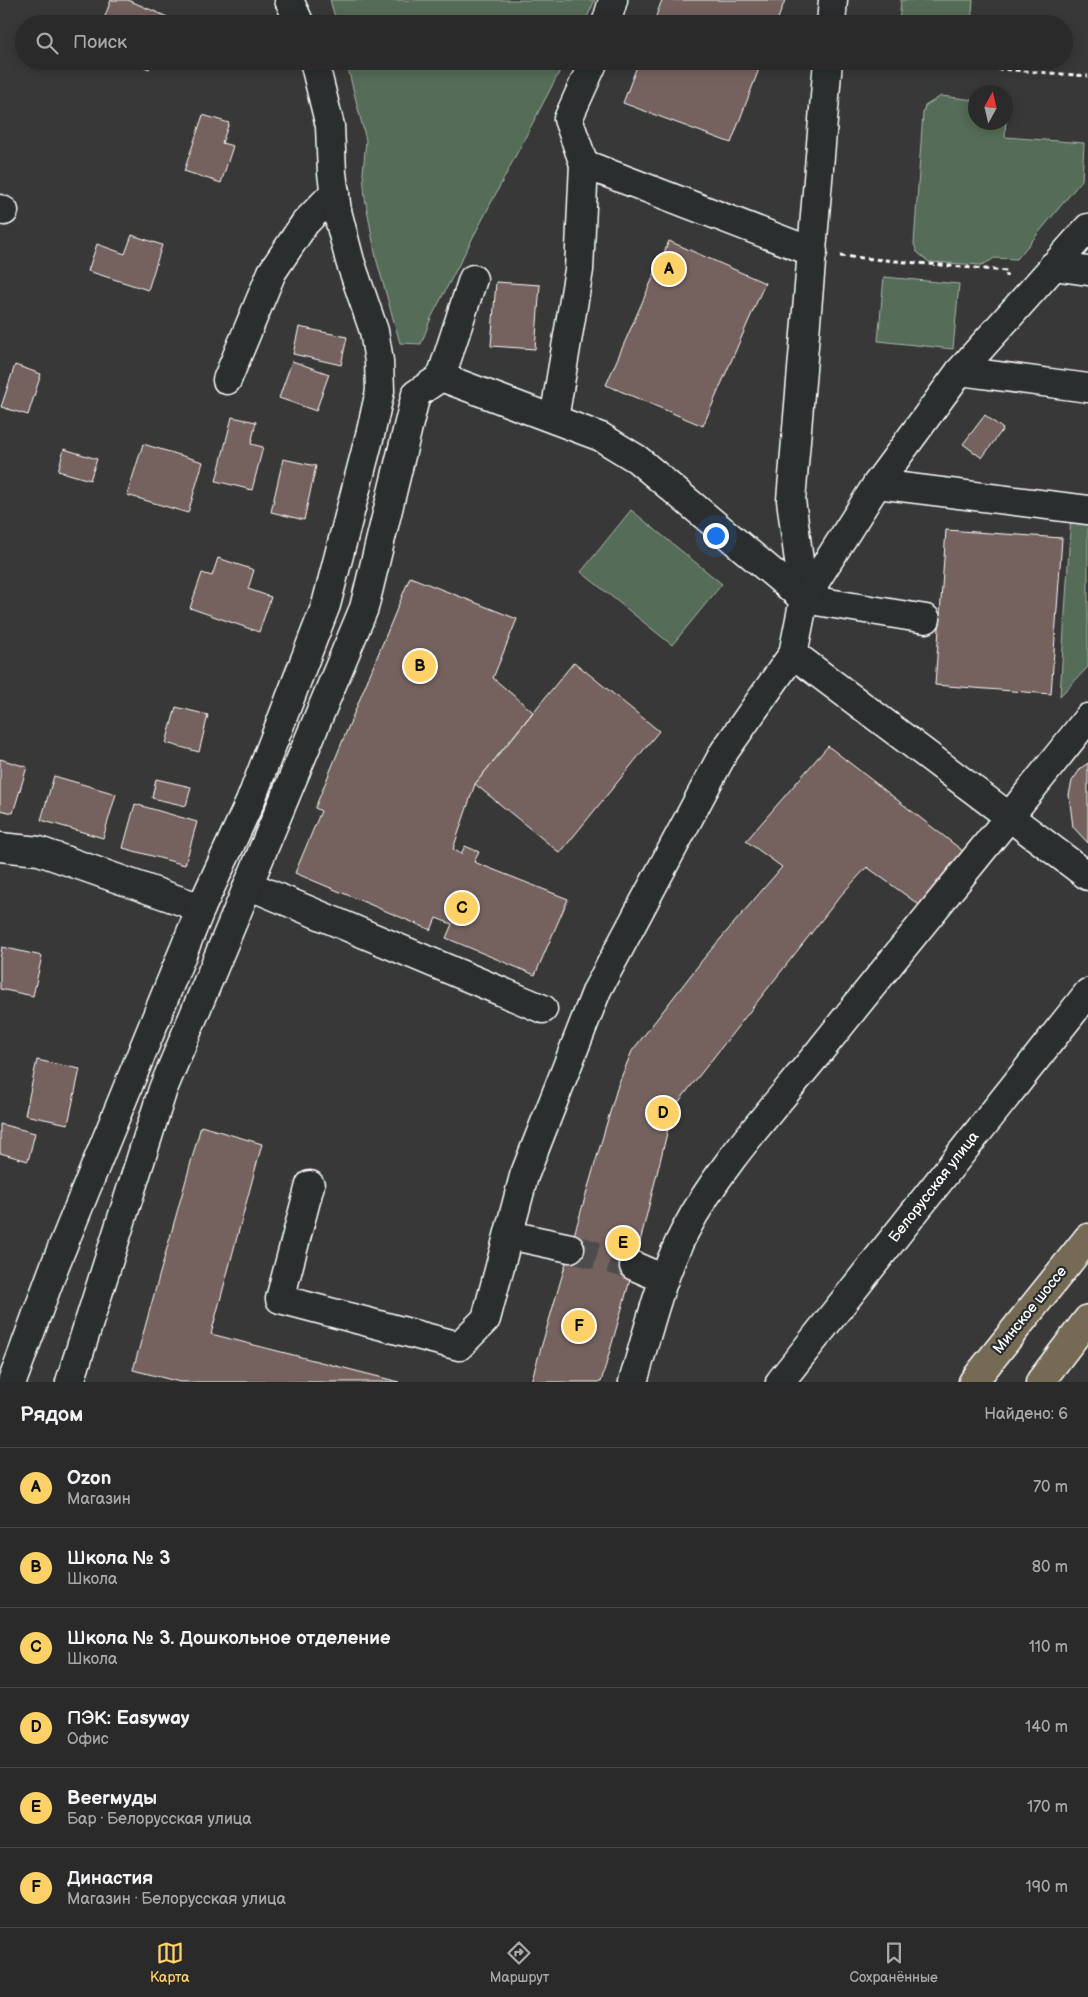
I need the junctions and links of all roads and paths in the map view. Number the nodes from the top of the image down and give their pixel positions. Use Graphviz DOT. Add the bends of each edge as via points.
graph roads {
  1 [pos="289,0"];
  2 [pos="614,0"];
  3 [pos="833,0"];
  4 [pos="296,15"];
  5 [pos="609,15"];
  6 [pos="832,15"];
  7 [pos="316,70"];
  8 [pos="590,70"];
  9 [pos="827,70"];
  10 [pos="1012,70"];
  11 [pos="1088,76"];
  12 [pos="584,164"];
  13 [pos="335,192"];
  14 [pos="1088,228"];
  15 [pos="812,252"];
  16 [pos="1053,266"];
  17 [pos="1088,271"];
  18 [pos="473,279"];
  19 [pos="1006,280"];
  20 [pos="960,371"];
  21 [pos="441,377"];
  22 [pos="227,380"];
  23 [pos="1088,388"];
  24 [pos="554,419"];
  25 [pos="877,484"];
  26 [pos="1088,510"];
  27 [pos="804,599"];
  28 [pos="926,619"];
  29 [pos="793,654"];
  30 [pos="1088,718"];
  31 [pos="1010,818"];
  32 [pos="0,848"];
  33 [pos="1088,876"];
  34 [pos="248,885"];
  35 [pos="201,908"];
  36 [pos="1088,993"];
  37 [pos="543,1009"];
  38 [pos="310,1185"];
  39 [pos="509,1235"];
  40 [pos="1088,1238"];
  41 [pos="570,1248"];
  42 [pos="634,1266"];
  43 [pos="664,1279"];
  44 [pos="1088,1319"];
  45 [pos="12,1382"];
  46 [pos="70,1382"];
  47 [pos="633,1382"];
  48 [pos="780,1382"];
  49 [pos="973,1382"];
  50 [pos="1040,1382"];
  1 -- 4 [label="street"];
  2 -- 5 [label="street"];
  3 -- 6 [label="street"];
  7 -- 13 [label="street" via="330,126"];
  8 -- 12 [label="street" via="568,119"];
  9 -- 15 [label="street"];
  10 -- 11 [label="path"];
  12 -- 15 [label="street"];
  12 -- 24 [label="street" via="578,270"];
  13 -- 22 [label="street" via="305,223 272,272"];
  13 -- 35 [label="street" via="350,261 374,331 380,391 326,605 250,802"];
  14 -- 16 [label="street"];
  15 -- 19 [label="path" via="1007,271"];
  15 -- 27 [label="street" via="791,500"];
  16 -- 17 [label="street"];
  16 -- 20 [label="street"];
  18 -- 21 [label="street"];
  20 -- 23 [label="street"];
  20 -- 25 [label="street"];
  21 -- 24 [label="street"];
  21 -- 34 [label="street" via="416,394 364,608"];
  24 -- 27 [label="street" via="601,437 637,459"];
  25 -- 26 [label="street"];
  25 -- 27 [label="street"];
  27 -- 28 [label="street"];
  27 -- 29 [label="street"];
  29 -- 31 [label="street"];
  29 -- 39 [label="street" via="724,752 597,990 524,1176"];
  30 -- 31 [label="street"];
  31 -- 33 [label="street"];
  31 -- 43 [label="street" via="708,1190"];
  32 -- 35 [label="street" via="39,851"];
  34 -- 37 [label="street"];
  34 -- 46 [label="street" via="163,1088"];
  35 -- 45 [label="street" via="55,1265"];
  36 -- 48 [label="street, Белорусская улица"];
  38 -- 39 [label="street" via="280,1299 459,1346 486,1319"];
  39 -- 41 [label="street"];
  40 -- 49 [label="highway, Минское шоссе"];
  42 -- 43 [label="street"];
  43 -- 47 [label="street"];
  44 -- 50 [label="highway"];
}
